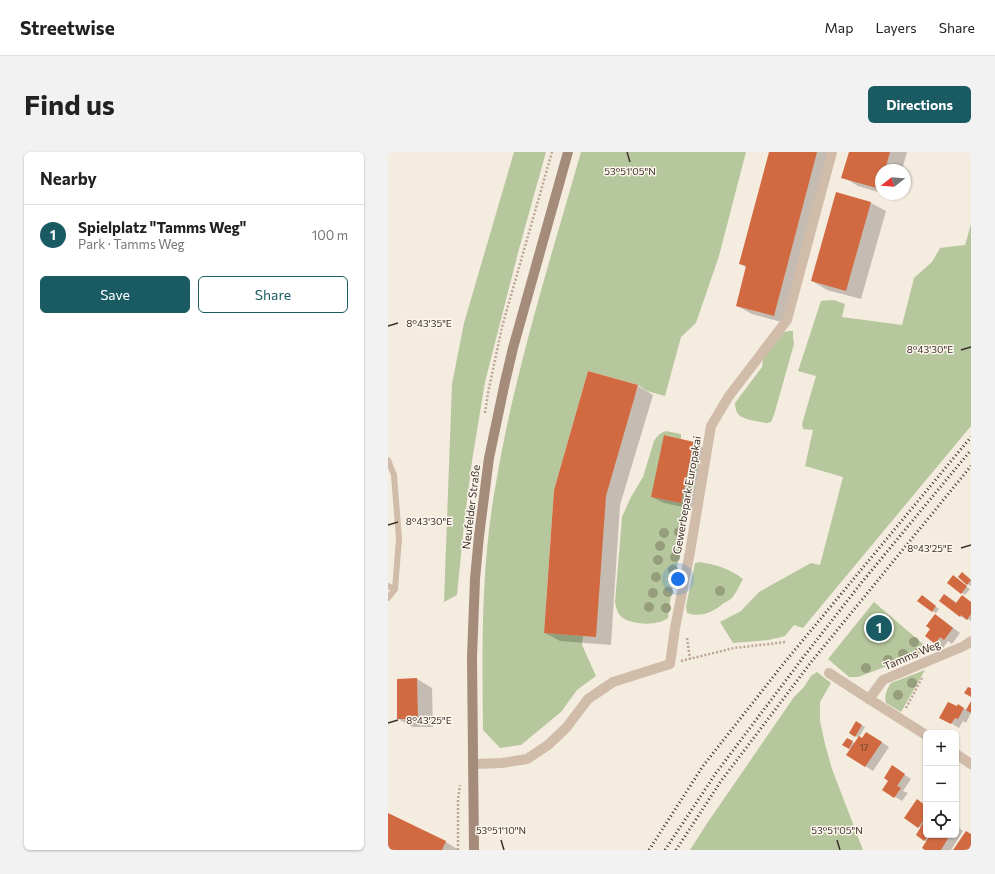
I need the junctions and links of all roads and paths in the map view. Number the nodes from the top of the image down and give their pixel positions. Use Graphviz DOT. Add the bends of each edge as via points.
graph roads {
  1 [pos="568,152"];
  2 [pos="832,152"];
  3 [pos="388,460"];
  4 [pos="388,586"];
  5 [pos="395,589"];
  6 [pos="388,598"];
  7 [pos="686,636"];
  8 [pos="786,642"];
  9 [pos="971,642"];
  10 [pos="690,659"];
  11 [pos="932,660"];
  12 [pos="670,664"];
  13 [pos="829,673"];
  14 [pos="869,699"];
  15 [pos="900,718"];
  16 [pos="923,733"];
  17 [pos="959,756"];
  18 [pos="473,764"];
  19 [pos="971,764"];
  20 [pos="474,850"];
  1 -- 18 [label="street, Neufelder Straße" via="513,348 489,458 475,579 472,657"];
  2 -- 12 [label="street, Gewerbepark Europakai" via="787,320 729,396 711,426"];
  3 -- 5 [label="lane" via="394,475 400,539"];
  4 -- 5 [label="lane"];
  5 -- 6 [label="lane"];
  7 -- 10 [label="path"];
  8 -- 10 [label="path" via="734,648"];
  9 -- 11 [label="street, Tamms Weg"];
  10 -- 12 [label="path"];
  11 -- 14 [label="street, Tamms Weg" via="883,680"];
  11 -- 15 [label="path"];
  12 -- 18 [label="street" via="613,682 588,699 566,728 548,745 527,759 502,764"];
  13 -- 14 [label="street"];
  14 -- 15 [label="street"];
  15 -- 16 [label="street"];
  17 -- 19 [label="street"];
  18 -- 20 [label="street, Neufelder Straße"];
}
